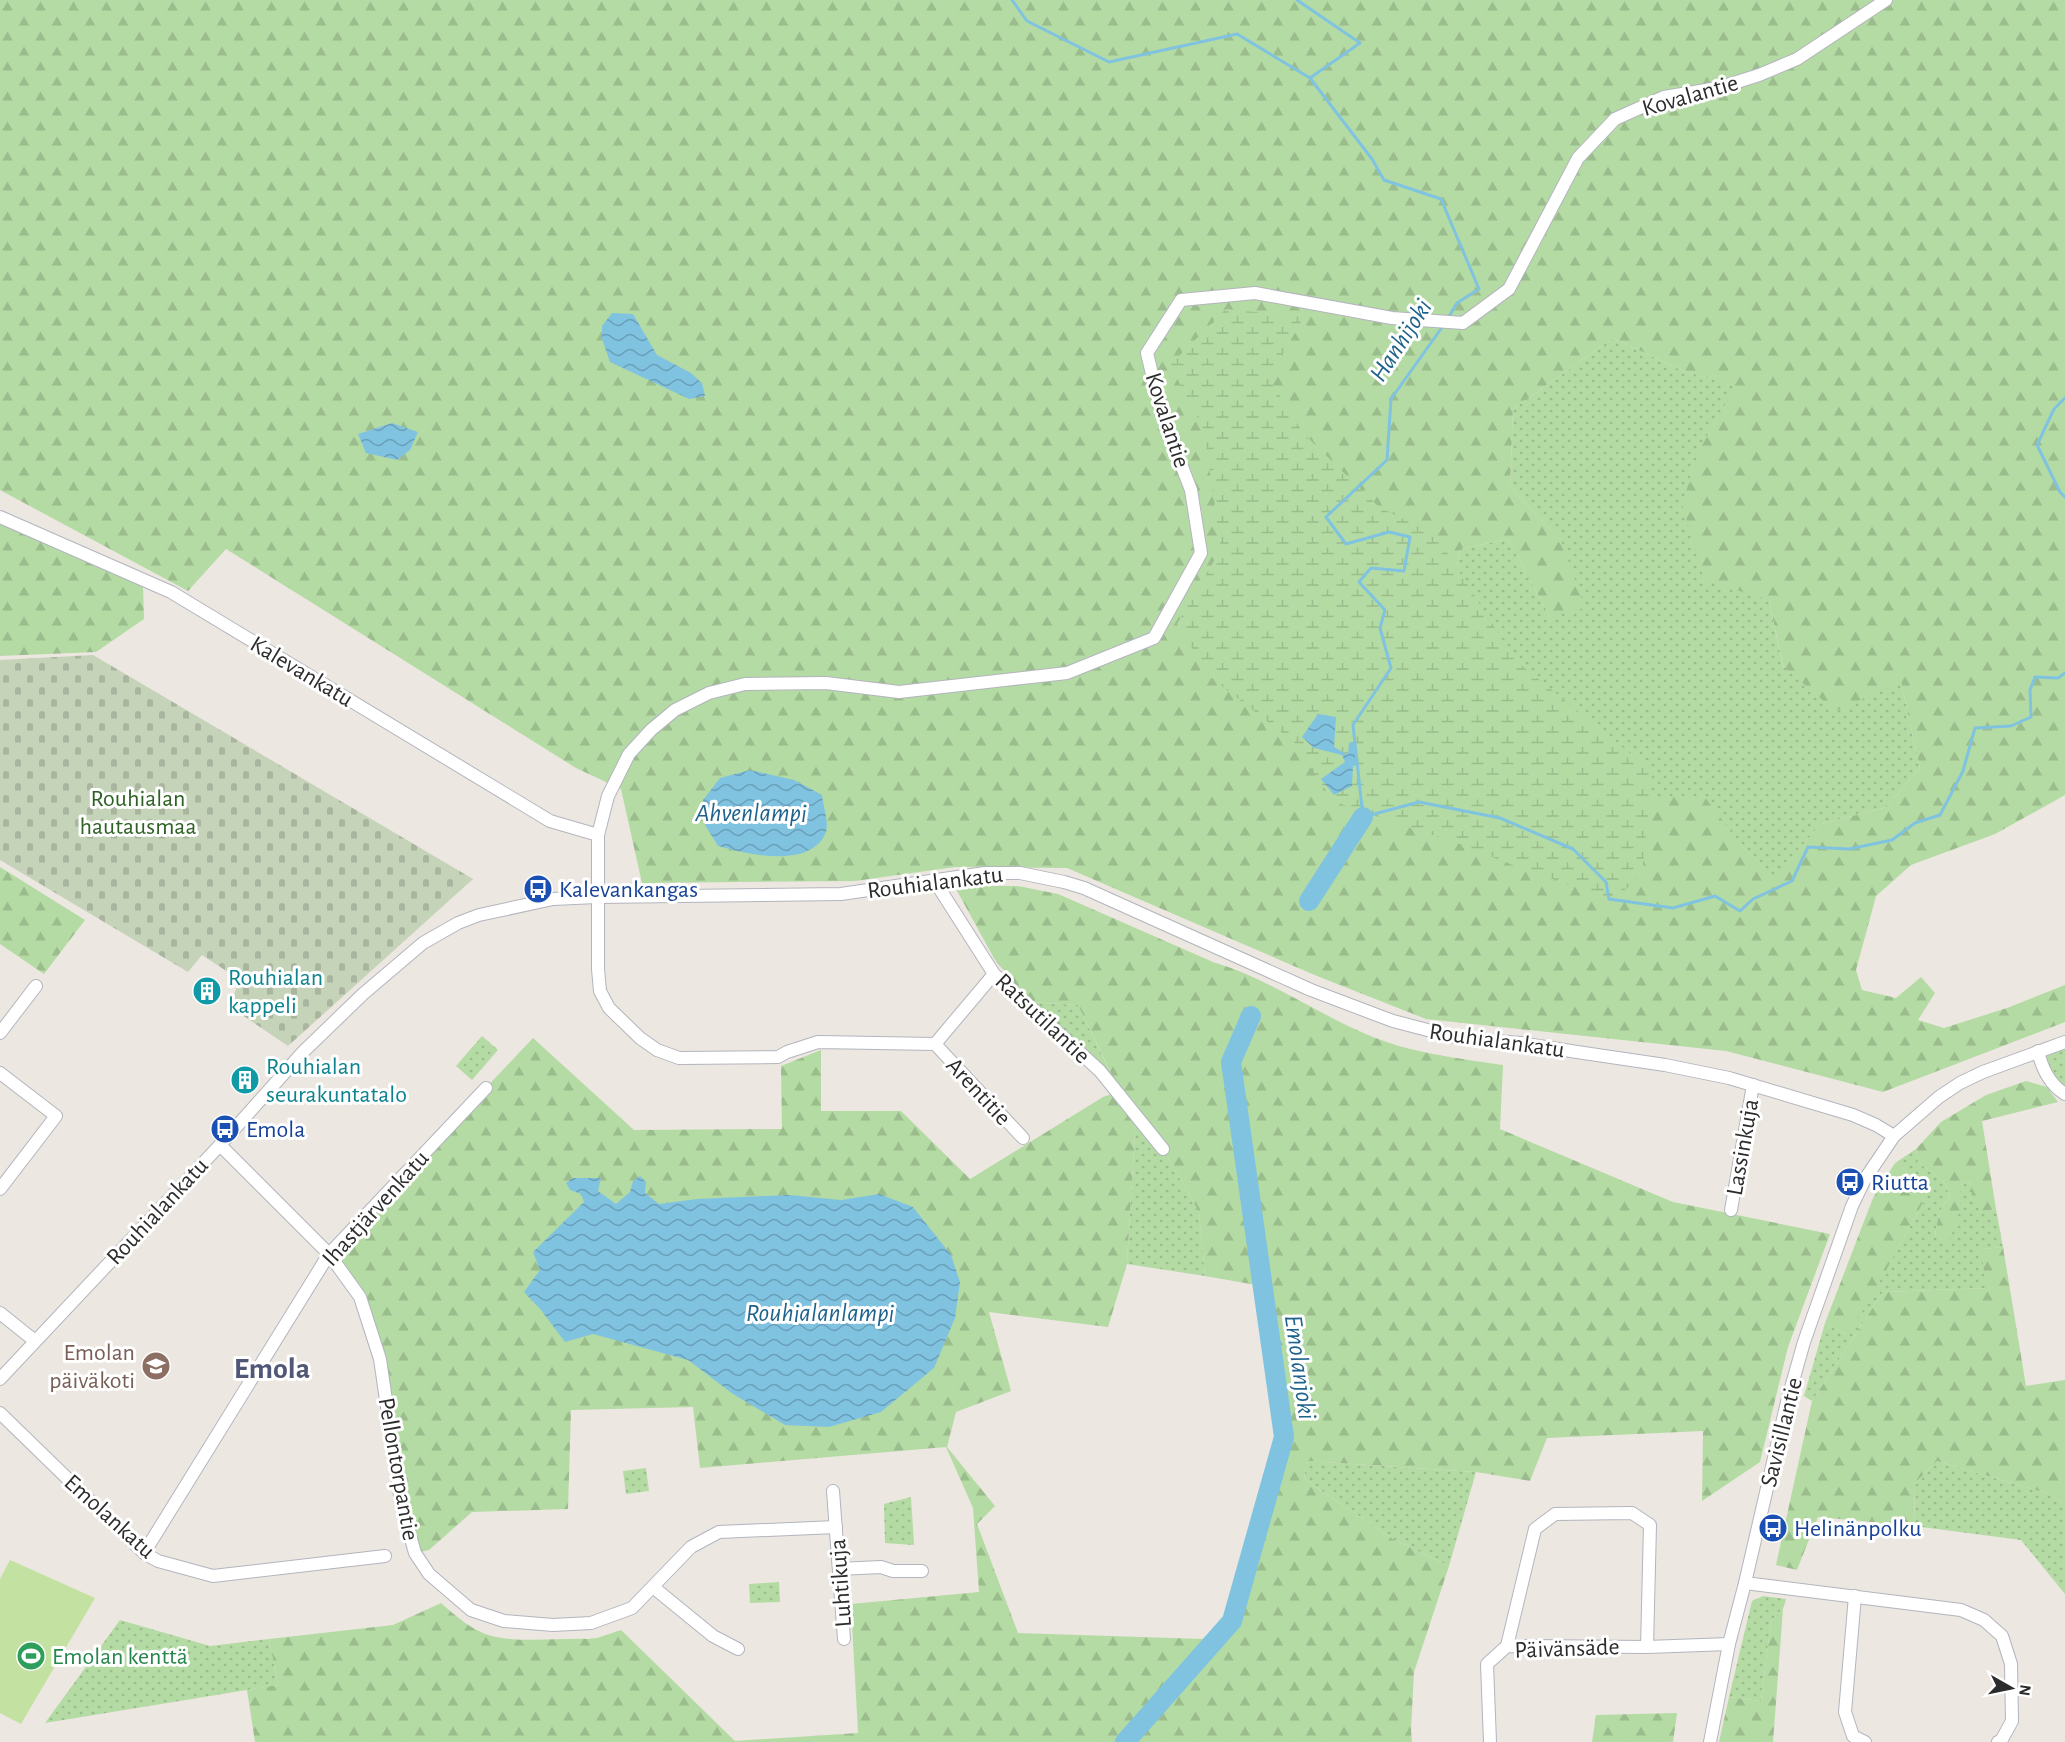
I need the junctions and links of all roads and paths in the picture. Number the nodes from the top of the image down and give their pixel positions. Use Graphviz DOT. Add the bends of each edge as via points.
graph roads {
  1 [pos="1886,0"];
  2 [pos="0,517"];
  3 [pos="598,835"];
  4 [pos="934,880"];
  5 [pos="597,897"];
  6 [pos="994,974"];
  7 [pos="36,986"];
  8 [pos="0,1033"];
  9 [pos="2065,1042"];
  10 [pos="935,1044"];
  11 [pos="2038,1051"];
  12 [pos="0,1073"];
  13 [pos="1753,1085"];
  14 [pos="486,1088"];
  15 [pos="2065,1094"];
  16 [pos="1894,1136"];
  17 [pos="1023,1138"];
  18 [pos="220,1145"];
  19 [pos="1163,1149"];
  20 [pos="0,1189"];
  21 [pos="1731,1210"];
  22 [pos="329,1254"];
  23 [pos="0,1313"];
  24 [pos="35,1341"];
  25 [pos="0,1379"];
  26 [pos="0,1413"];
  27 [pos="833,1491"];
  28 [pos="836,1527"];
  29 [pos="144,1553"];
  30 [pos="385,1557"];
  31 [pos="839,1569"];
  32 [pos="922,1571"];
  33 [pos="1745,1583"];
  34 [pos="653,1587"];
  35 [pos="1855,1596"];
  36 [pos="844,1639"];
  37 [pos="1729,1644"];
  38 [pos="1507,1646"];
  39 [pos="1647,1647"];
  40 [pos="738,1649"];
  41 [pos="1490,1742"];
  42 [pos="1710,1742"];
  43 [pos="1865,1742"];
  44 [pos="1998,1742"];
  1 -- 3 [label="street, Kovalantie" via="1797,59 1718,88 1664,97 1615,119 1578,158 1509,289 1463,323 1392,318 1255,293 1181,300 1147,353 1161,412 1191,490 1201,553 1154,638 1067,673 899,692 826,682 745,684 710,693 675,710 629,754 608,796"];
  2 -- 3 [label="street, Kalevankatu" via="171,592 550,821"];
  3 -- 5 [label="street, Kovalantie"];
  4 -- 5 [label="street, Rouhialankatu" via="841,894"];
  4 -- 6 [label="street, Ratsutilantie"];
  4 -- 13 [label="street, Rouhialankatu" via="1020,873 1064,882 1311,990 1431,1032 1665,1065"];
  5 -- 10 [label="street, Kovalantie" via="600,991 609,1008 657,1050 679,1058 778,1057 818,1042"];
  5 -- 18 [label="street, Rouhialankatu" via="553,899 479,915 423,943 303,1052"];
  6 -- 10 [label="street"];
  6 -- 19 [label="street, Ratsutilantie" via="1100,1071"];
  7 -- 8 [label="street"];
  9 -- 11 [label="street"];
  10 -- 17 [label="street, Arentitie"];
  11 -- 15 [label="street" via="2051,1082"];
  11 -- 16 [label="street" via="1960,1083"];
  12 -- 20 [label="street" via="56,1116"];
  13 -- 16 [label="street, Rouhialankatu" via="1853,1115"];
  13 -- 21 [label="street, Lassinkuja"];
  14 -- 22 [label="street, Ihastjärvenkatu"];
  16 -- 33 [label="street, Savisillantie" via="1852,1206 1804,1342"];
  18 -- 22 [label="street, Pellontorpantie"];
  18 -- 24 [label="street, Rouhialankatu"];
  22 -- 29 [label="street, Ihastjärvenkatu"];
  22 -- 34 [label="street, Pellontorpantie" via="360,1296 380,1359 400,1503 415,1553 429,1574 471,1610 504,1621 553,1625 591,1623 632,1608"];
  23 -- 24 [label="street"];
  24 -- 25 [label="street, Rouhialankatu"];
  26 -- 29 [label="street, Emolankatu"];
  27 -- 28 [label="street, Luhtikuja"];
  28 -- 31 [label="street, Luhtikuja"];
  28 -- 34 [label="street, Pellontorpantie" via="719,1532 691,1547"];
  29 -- 30 [label="street, Emolankatu" via="158,1561 213,1576"];
  31 -- 32 [label="street" via="881,1567"];
  31 -- 36 [label="street, Luhtikuja"];
  33 -- 35 [label="street"];
  33 -- 37 [label="street, Savisillantie"];
  34 -- 40 [label="street" via="713,1636"];
  35 -- 43 [label="street" via="1845,1712 1853,1736"];
  35 -- 44 [label="street" via="1961,1610 1984,1620 2002,1636 2011,1664 2012,1721"];
  37 -- 39 [label="street, Päivänsäde"];
  37 -- 42 [label="street, Savisillantie"];
  38 -- 39 [label="street, Päivänsäde"];
  38 -- 39 [label="street" via="1535,1529 1555,1514 1632,1513 1650,1526"];
  38 -- 41 [label="street, Päivänsäde" via="1488,1664"];
}
